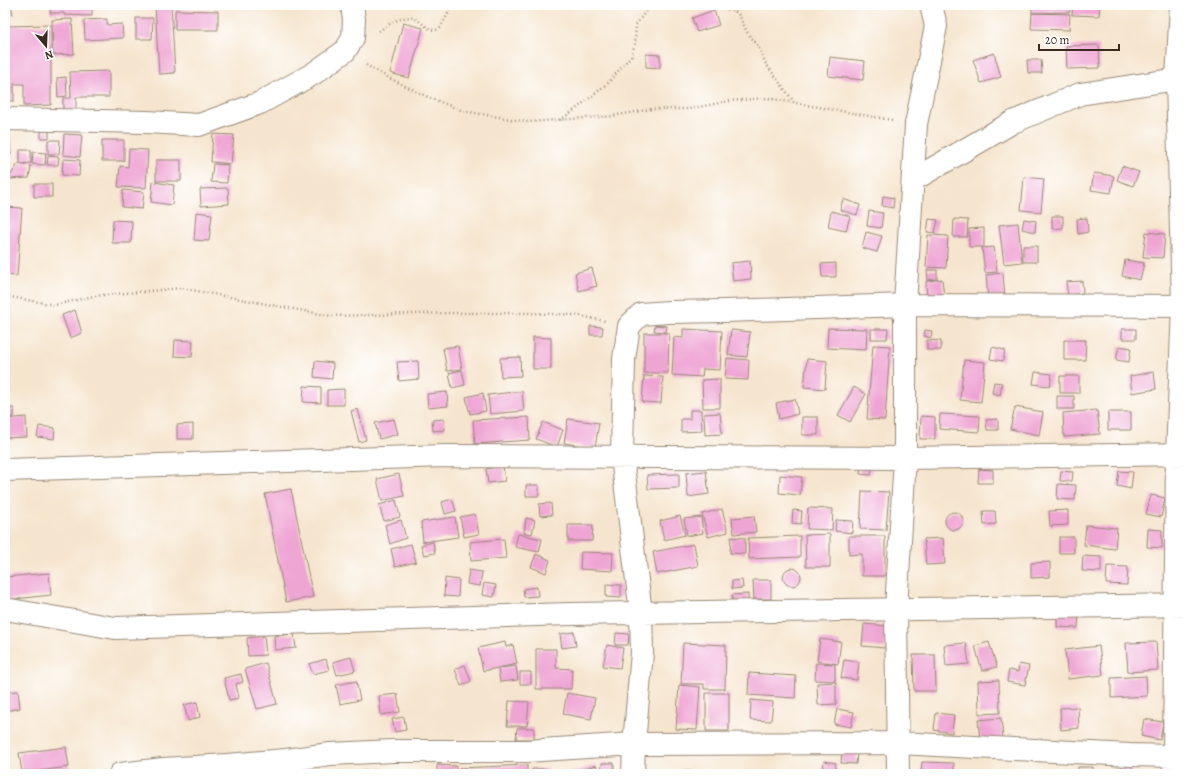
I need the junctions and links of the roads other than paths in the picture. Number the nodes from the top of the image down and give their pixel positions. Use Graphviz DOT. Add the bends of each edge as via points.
graph roads {
  1 [pos="352,5"];
  2 [pos="931,5"];
  3 [pos="1181,5"];
  4 [pos="1177,79"];
  5 [pos="5,119"];
  6 [pos="1184,171"];
  7 [pos="913,180"];
  8 [pos="905,305"];
  9 [pos="1185,306"];
  10 [pos="1182,454"];
  11 [pos="622,456"];
  12 [pos="905,458"];
  13 [pos="5,470"];
  14 [pos="1181,605"];
  15 [pos="5,609"];
  16 [pos="896,609"];
  17 [pos="641,613"];
  18 [pos="898,743"];
  19 [pos="634,744"];
  20 [pos="1179,762"];
  21 [pos="120,774"];
  22 [pos="633,774"];
  23 [pos="898,774"];
  1 -- 5 [label="street" via="353,38 345,51 312,74 260,103 199,125"];
  2 -- 7 [label="street" via="936,26 916,124"];
  3 -- 4 [label="street"];
  4 -- 6 [label="street"];
  4 -- 7 [label="street" via="1080,94 1013,122"];
  6 -- 9 [label="street"];
  7 -- 8 [label="street"];
  8 -- 9 [label="street"];
  8 -- 11 [label="street" via="641,314 629,326 624,359"];
  8 -- 12 [label="street"];
  9 -- 10 [label="street"];
  10 -- 12 [label="street"];
  10 -- 14 [label="street"];
  11 -- 12 [label="street"];
  11 -- 13 [label="street" via="446,456"];
  11 -- 17 [label="street"];
  12 -- 16 [label="street"];
  14 -- 16 [label="street"];
  14 -- 20 [label="street"];
  15 -- 17 [label="street" via="115,628"];
  16 -- 17 [label="street"];
  16 -- 18 [label="street"];
  17 -- 19 [label="street" via="642,653"];
  18 -- 19 [label="street"];
  18 -- 20 [label="street" via="1130,755"];
  18 -- 23 [label="street"];
  19 -- 21 [label="street" via="526,751 393,751 330,754"];
  19 -- 22 [label="street"];
}
